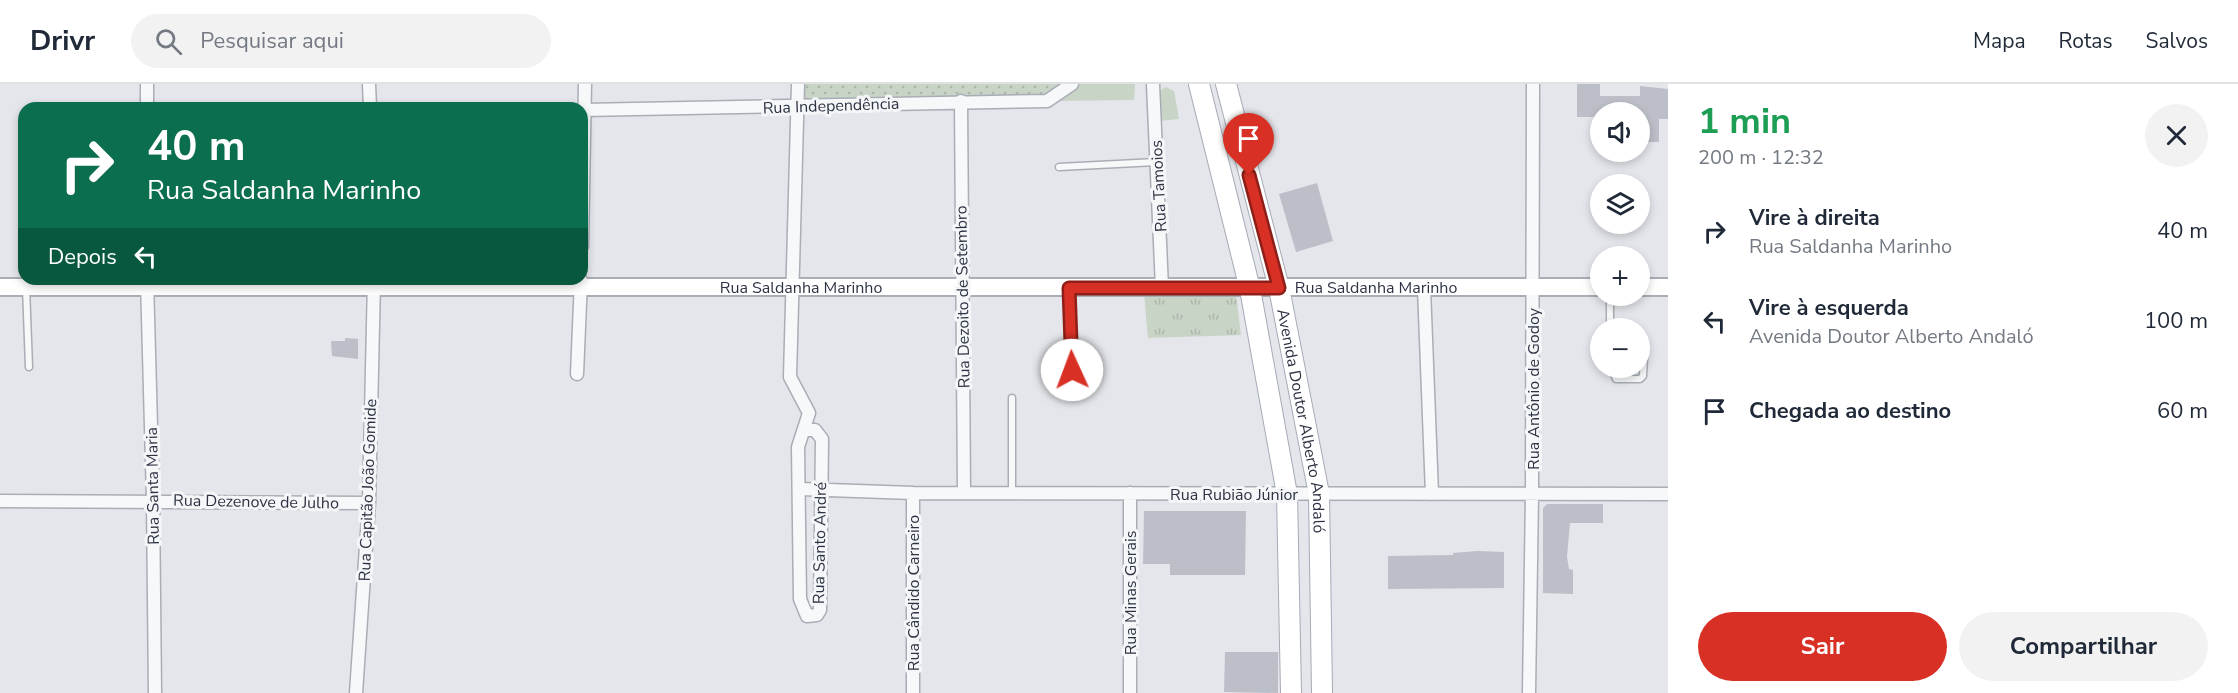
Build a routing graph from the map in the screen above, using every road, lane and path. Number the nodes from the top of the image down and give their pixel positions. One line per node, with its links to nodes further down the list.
1 (147, 84): 11 (street)
2 (369, 84): 12 (street)
3 (585, 84): 13 (street)
4 (798, 84): 14 (street, Rua Santo André)
5 (1072, 84): 10 (street, Rua Independência)
6 (1153, 84): 16 (street, Rua Tamoios)
7 (1199, 84): 32 (main road, Avenida Doutor Alberto Andaló)
8 (1226, 84): 33 (main road, Avenida Doutor Alberto Andaló)
9 (1533, 84): 35 (street, Rua Antônio de Godoy)
10 (961, 100): 14 (street, Rua Independência); 26 (street, Rua Dezoito de Setembro)
11 (147, 102)
12 (370, 102)
13 (584, 102)
14 (798, 107): 15 (street, Rua Independência); 25 (street, Rua Santo André)
15 (588, 110)
16 (1156, 162): 17 (lane); 31 (street, Rua Tamoios)
17 (1059, 167)
18 (588, 282): 25 (street, Rua Saldanha Marinho)
19 (38, 285): 24 (street, Rua Saldanha Marinho)
20 (147, 285): 54 (street, Rua Santa Maria)
21 (374, 285): 56 (street, Rua Capitão João Gomide)
22 (581, 285): 38 (street)
23 (0, 287): 24 (street, Rua Saldanha Marinho)
24 (26, 287): 36 (lane)
25 (793, 287): 26 (street, Rua Saldanha Marinho); 42 (street, Rua Santo André)
26 (962, 287): 30 (street, Rua Saldanha Marinho); 46 (street, Rua Dezoito de Setembro)
27 (1590, 287): 35 (street, Rua Saldanha Marinho)
28 (1650, 287): 29 (street)
29 (1668, 287)
30 (1069, 288): 31 (street, Rua Saldanha Marinho); 37 (lane)
31 (1162, 288): 32 (street, Rua Saldanha Marinho)
32 (1250, 288): 33 (street, Rua Saldanha Marinho); 49 (main road, Avenida Doutor Alberto Andaló)
33 (1279, 288): 34 (street, Rua Saldanha Marinho); 50 (main road, Avenida Doutor Alberto Andaló)
34 (1424, 288): 35 (street, Rua Saldanha Marinho); 51 (street)
35 (1533, 288): 52 (street, Rua Antônio de Godoy)
36 (29, 367)
37 (1072, 370)
38 (577, 374)
39 (1616, 378): 40 (lane)
40 (1641, 378)
41 (1012, 398): 47 (lane)
42 (805, 430): 43 (street, Rua Santo André); 44 (street, Rua Santo André)
43 (800, 489): 44 (street, Rua Rubião Júnior); 57 (street, Rua Santo André)
44 (820, 489): 45 (street, Rua Rubião Júnior); 58 (street, Rua Santo André)
45 (913, 493): 46 (street, Rua Rubião Júnior); 63 (street, Rua Cândido Carneiro)
46 (964, 493): 47 (street, Rua Rubião Júnior)
47 (1012, 493): 48 (street, Rua Rubião Júnior)
48 (1131, 493): 49 (street, Rua Rubião Júnior); 64 (street, Rua Minas Gerais)
49 (1287, 494): 50 (street, Rua Rubião Júnior); 65 (main road, Avenida Doutor Alberto Andaló)
50 (1319, 494): 51 (street, Rua Rubião Júnior); 66 (main road, Avenida Doutor Alberto Andaló)
51 (1432, 494): 52 (street, Rua Rubião Júnior)
52 (1532, 494): 53 (street, Rua Rubião Júnior); 67 (street, Rua Antônio de Godoy)
53 (1668, 494)
54 (153, 500): 55 (street, Rua Dezenove de Julho); 56 (street, Rua Dezenove de Julho); 61 (street, Rua Santa Maria)
55 (0, 501)
56 (369, 503): 62 (street, Rua Capitão João Gomide)
57 (800, 518): 58 (street); 59 (street, Rua Santo André)
58 (820, 518): 60 (street, Rua Santo André)
59 (800, 557): 60 (street); 60 (street, Rua Santo André)
60 (820, 558)
61 (154, 693)
62 (356, 693)
63 (913, 693)
64 (1130, 693)
65 (1291, 693)
66 (1322, 693)
67 (1529, 693)

